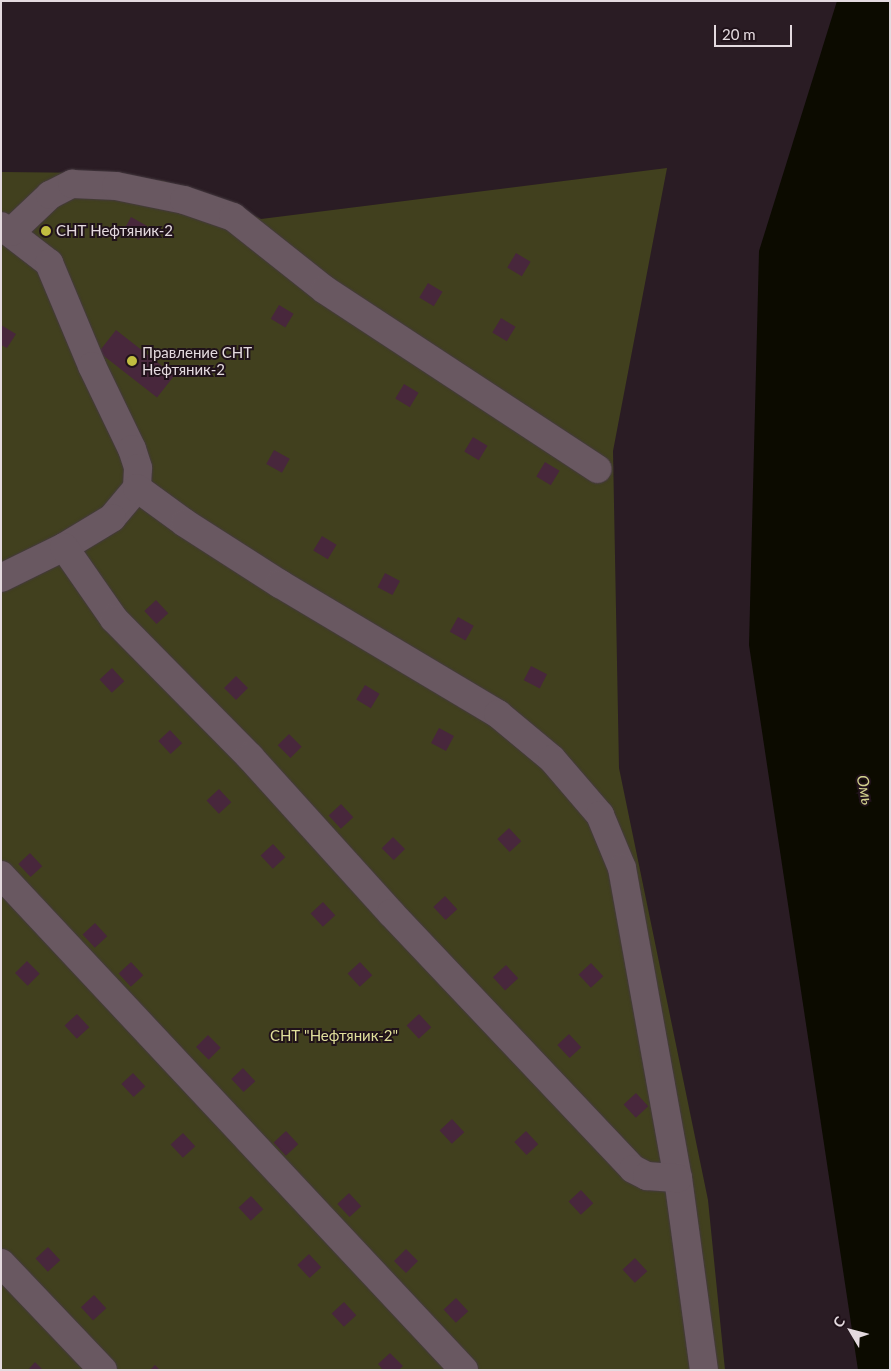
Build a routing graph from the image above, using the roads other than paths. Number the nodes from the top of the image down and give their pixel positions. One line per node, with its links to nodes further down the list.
1 (6, 229): 2 (street); 3 (street)
2 (598, 468)
3 (138, 488): 4 (street); 7 (street)
4 (64, 547): 5 (street); 7 (street)
5 (1, 578)
6 (1, 875): 10 (street)
7 (678, 1178): 11 (street)
8 (1, 1263): 9 (street)
9 (103, 1370)
10 (464, 1370)
11 (704, 1370)

